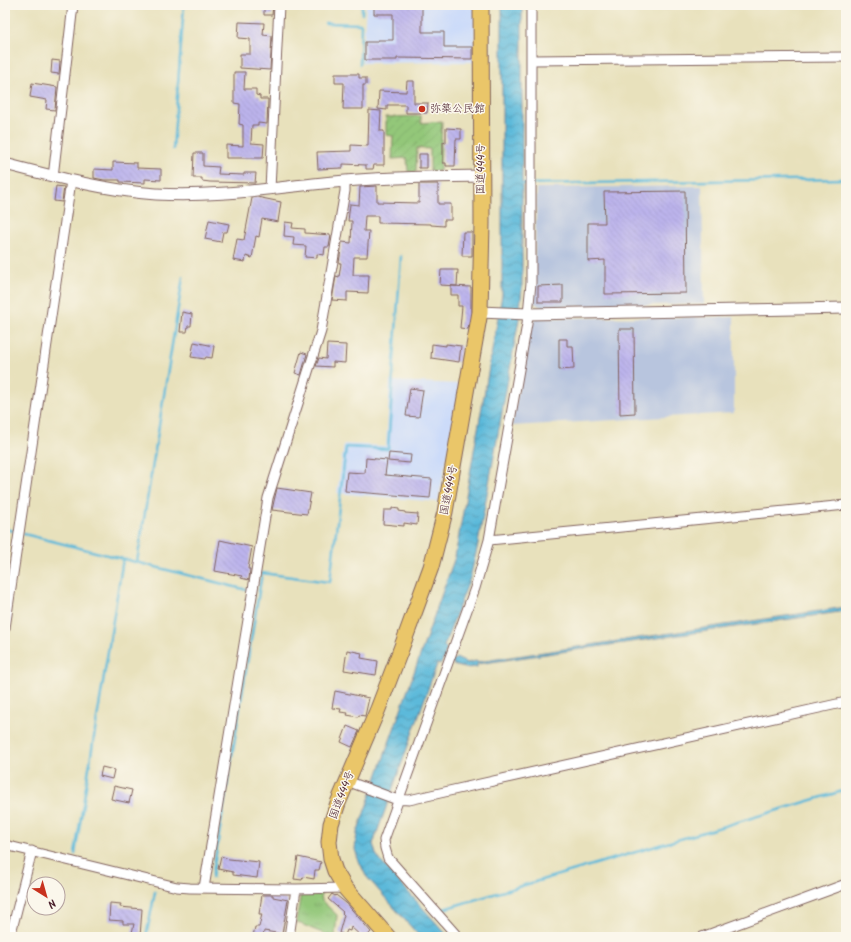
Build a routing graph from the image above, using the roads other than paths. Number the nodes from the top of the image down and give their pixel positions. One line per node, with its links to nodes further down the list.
1 (73, 5): 9 (street)
2 (279, 5): 12 (street)
3 (481, 5): 8 (highway, 国道444号)
4 (531, 5): 6 (street)
5 (846, 56): 6 (street)
6 (532, 60): 15 (street)
7 (5, 164): 9 (street)
8 (481, 176): 11 (street); 14 (highway, 国道444号)
9 (53, 177): 10 (street)
10 (71, 181): 12 (street); 18 (street)
11 (345, 181): 12 (street); 25 (street)
12 (270, 189)
13 (846, 308): 15 (street)
14 (487, 313): 15 (street); 20 (highway, 国道444号)
15 (526, 314): 17 (street)
16 (846, 505): 17 (street)
17 (489, 540): 21 (street)
18 (5, 628)
19 (846, 702): 21 (street)
20 (347, 781): 21 (street); 26 (highway, 国道444号)
21 (397, 799): 31 (street)
22 (5, 845): 23 (street)
23 (32, 851): 25 (street); 28 (street)
24 (846, 884): 32 (street)
25 (204, 888): 27 (street)
26 (345, 888): 27 (street); 30 (highway, 国道444号)
27 (296, 889): 29 (street)
28 (10, 937)
29 (289, 937)
30 (388, 937)
31 (458, 937)
32 (702, 937)

